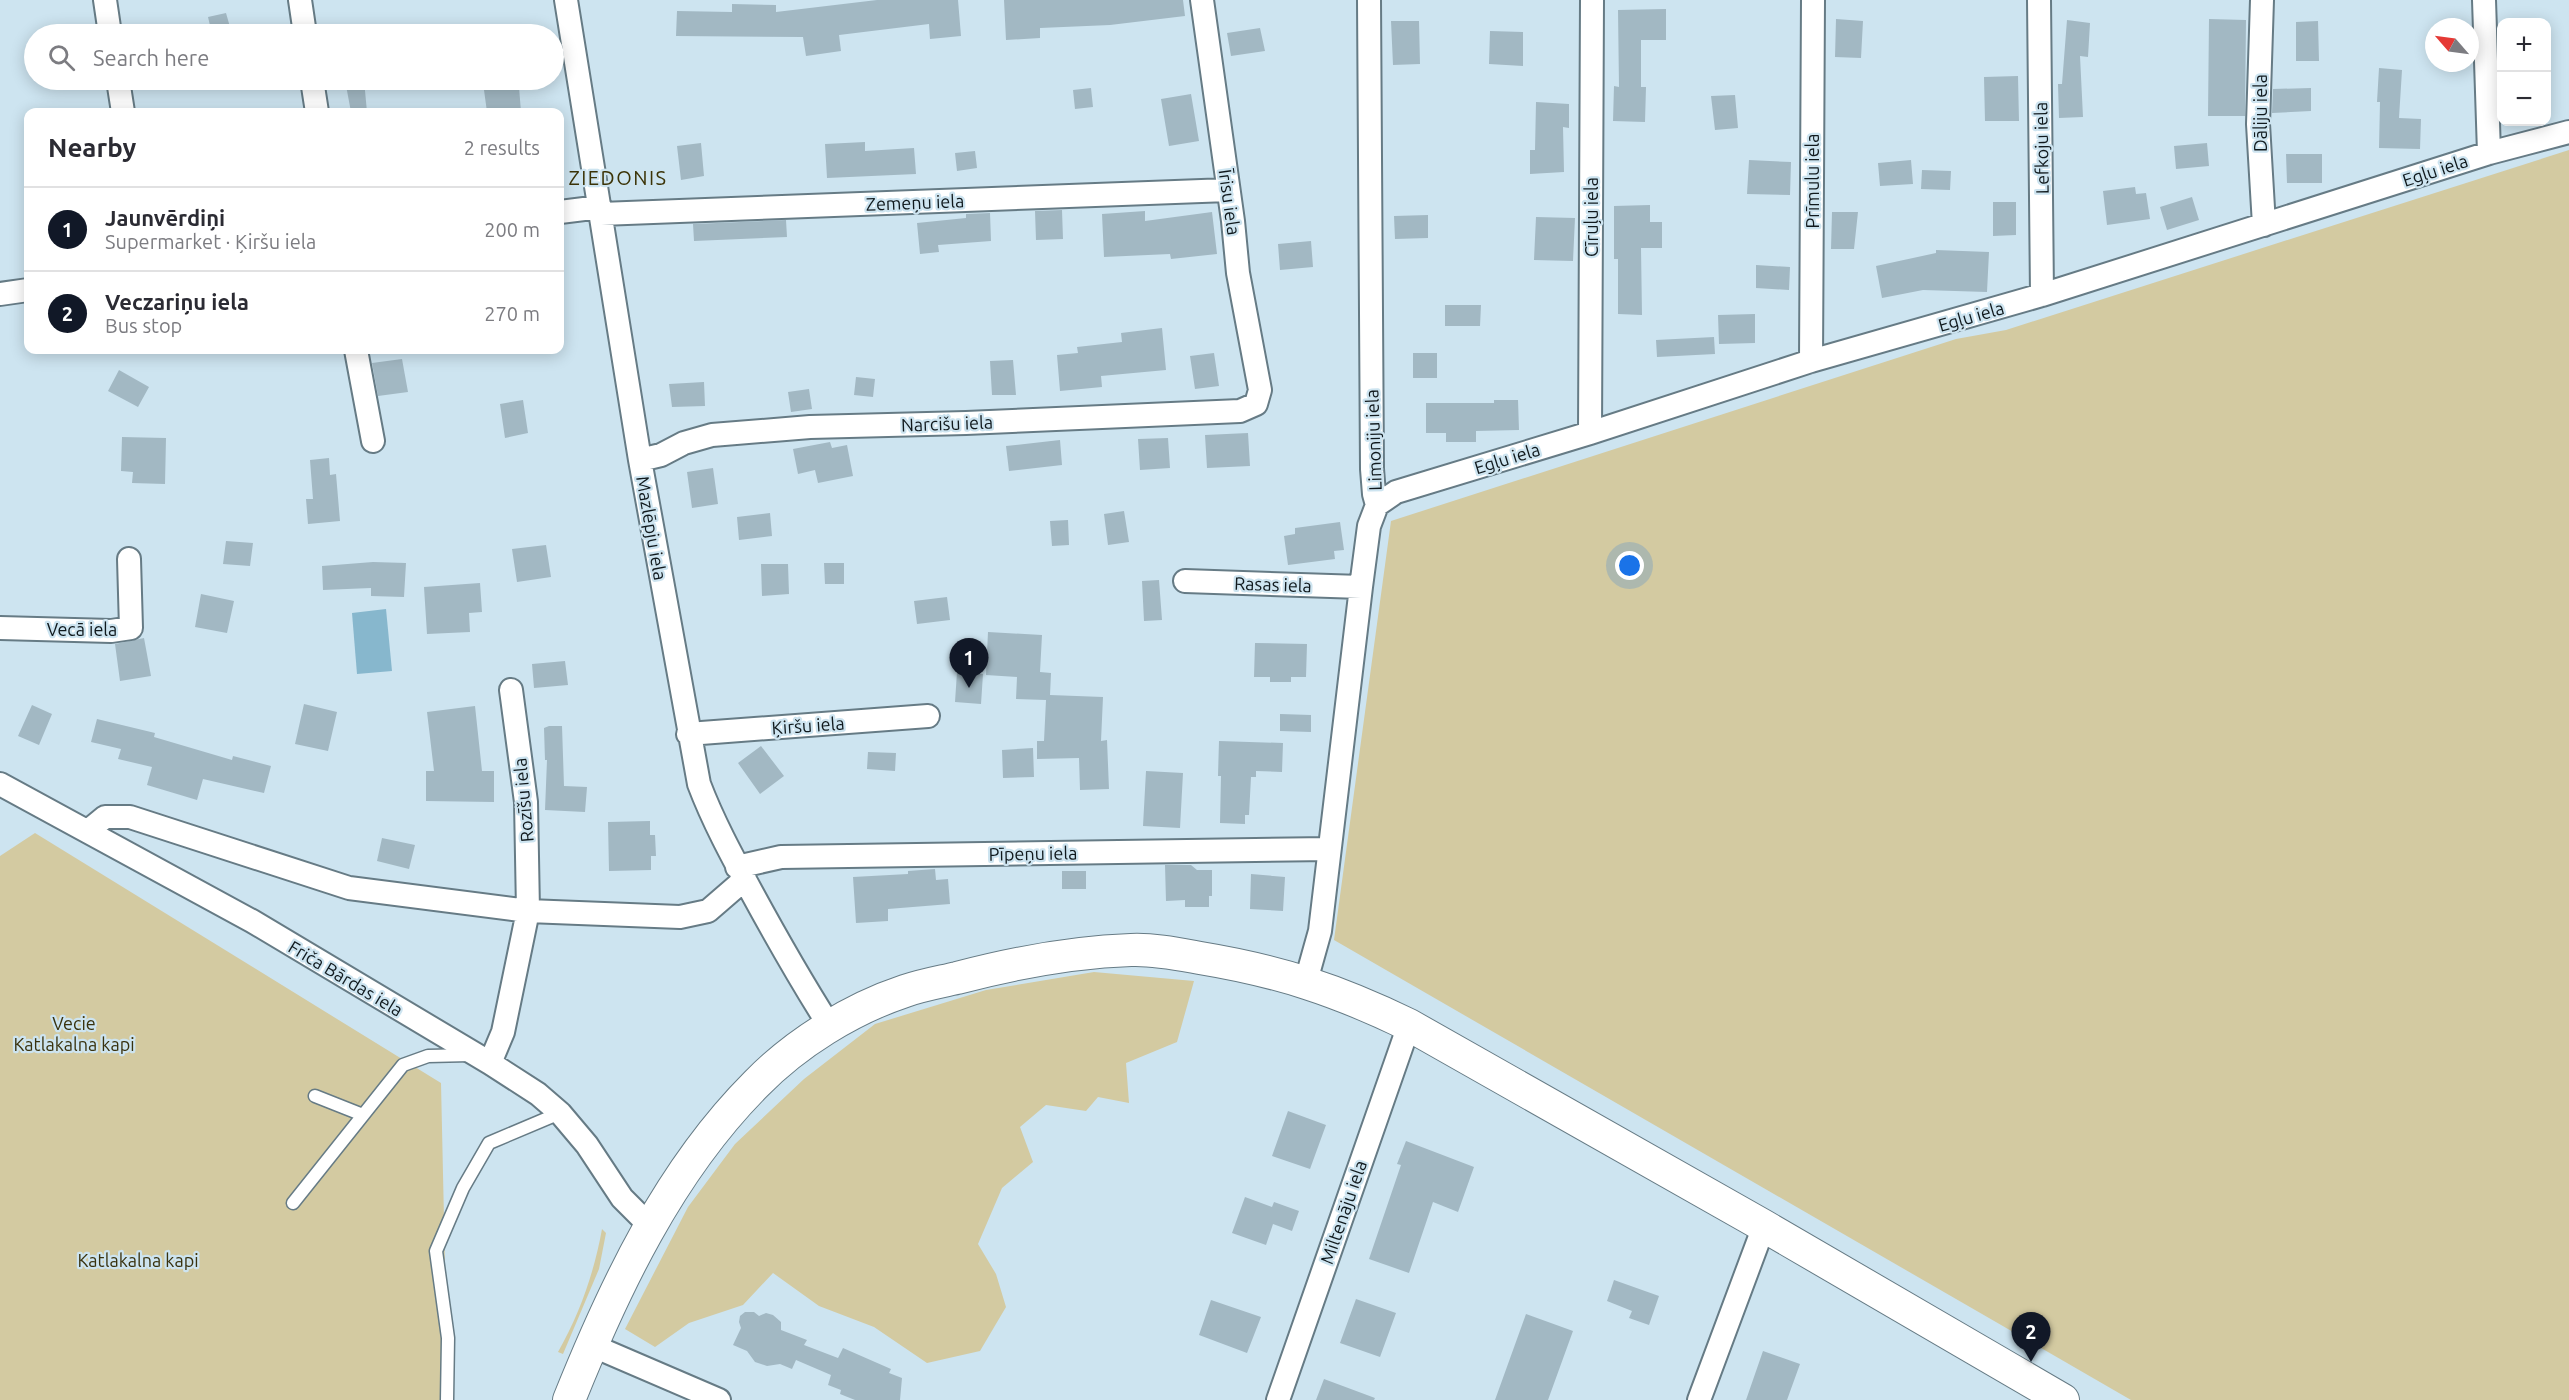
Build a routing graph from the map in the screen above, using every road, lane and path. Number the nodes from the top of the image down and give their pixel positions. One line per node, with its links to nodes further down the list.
1 (105, 0): 11 (street)
2 (300, 0): 12 (street)
3 (1202, 0): 19 (street, Īrisu iela)
4 (1369, 0): 32 (street, Limoniju iela)
5 (1592, 0): 29 (street, Cīruļu iela)
6 (1813, 0): 27 (street, Prīmulu iela)
7 (2039, 0): 25 (street, Lefkoju iela)
8 (2262, 0): 22 (street, Dāliju iela)
9 (2484, 0): 18 (street)
10 (571, 1): 20 (street, Mazlēpju iela)
11 (109, 24)
12 (304, 24)
13 (120, 90): 15 (street)
14 (314, 90): 16 (street)
15 (122, 108)
16 (316, 108)
17 (2569, 132): 18 (street, Egļu iela)
18 (2489, 153): 22 (street, Egļu iela)
19 (1228, 190): 20 (street, Zemeņu iela); 28 (street, Īrisu iela)
20 (601, 211): 21 (street, Zemeņu iela); 31 (street, Mazlēpju iela)
21 (564, 212)
22 (2264, 225): 25 (street, Egļu iela)
23 (24, 291): 24 (street)
24 (0, 294)
25 (2042, 295): 27 (street, Egļu iela)
26 (358, 354): 30 (street)
27 (1812, 361): 29 (street, Egļu iela)
28 (1256, 404): 31 (street, Narcišu iela)
29 (1590, 433): 32 (street, Egļu iela)
30 (373, 441)
31 (640, 460): 39 (street, Mazlēpju iela)
32 (1377, 505): 35 (street, Limoniju iela)
33 (129, 559): 36 (street, Vecā iela)
34 (1185, 581): 35 (street, Rasas iela)
35 (1360, 587): 42 (street, Limoniju iela)
36 (0, 628)
37 (511, 690): 44 (street, Rozīšu iela)
38 (928, 716): 39 (street, Ķiršu iela)
39 (688, 734): 43 (street, Mazlēpju iela)
40 (0, 784): 41 (street, Friča Bārdas iela)
41 (88, 831): 44 (street); 48 (street, Friča Bārdas iela)
42 (1329, 849): 43 (street, Pīpeņu iela); 45 (street, Limoniju iela)
43 (741, 873): 44 (street); 46 (street, Mazlēpju iela)
44 (528, 911): 48 (street, Rozīšu iela)
45 (1306, 981): 46 (main road); 47 (main road)
46 (829, 1025): 53 (main road)
47 (1409, 1025): 54 (main road); 59 (street, Miltenāju iela)
48 (482, 1059): 50 (street, Friča Bārdas iela); 51 (lane)
49 (315, 1096): 51 (lane)
50 (560, 1113): 53 (street, Friča Bārdas iela); 56 (lane)
51 (363, 1114): 52 (lane)
52 (293, 1203)
53 (649, 1225): 55 (main road)
54 (1764, 1226): 60 (street); 61 (main road)
55 (591, 1345): 57 (main road); 58 (street)
56 (447, 1400)
57 (569, 1400)
58 (719, 1400)
59 (1278, 1400)
60 (1699, 1400)
61 (2063, 1400)

